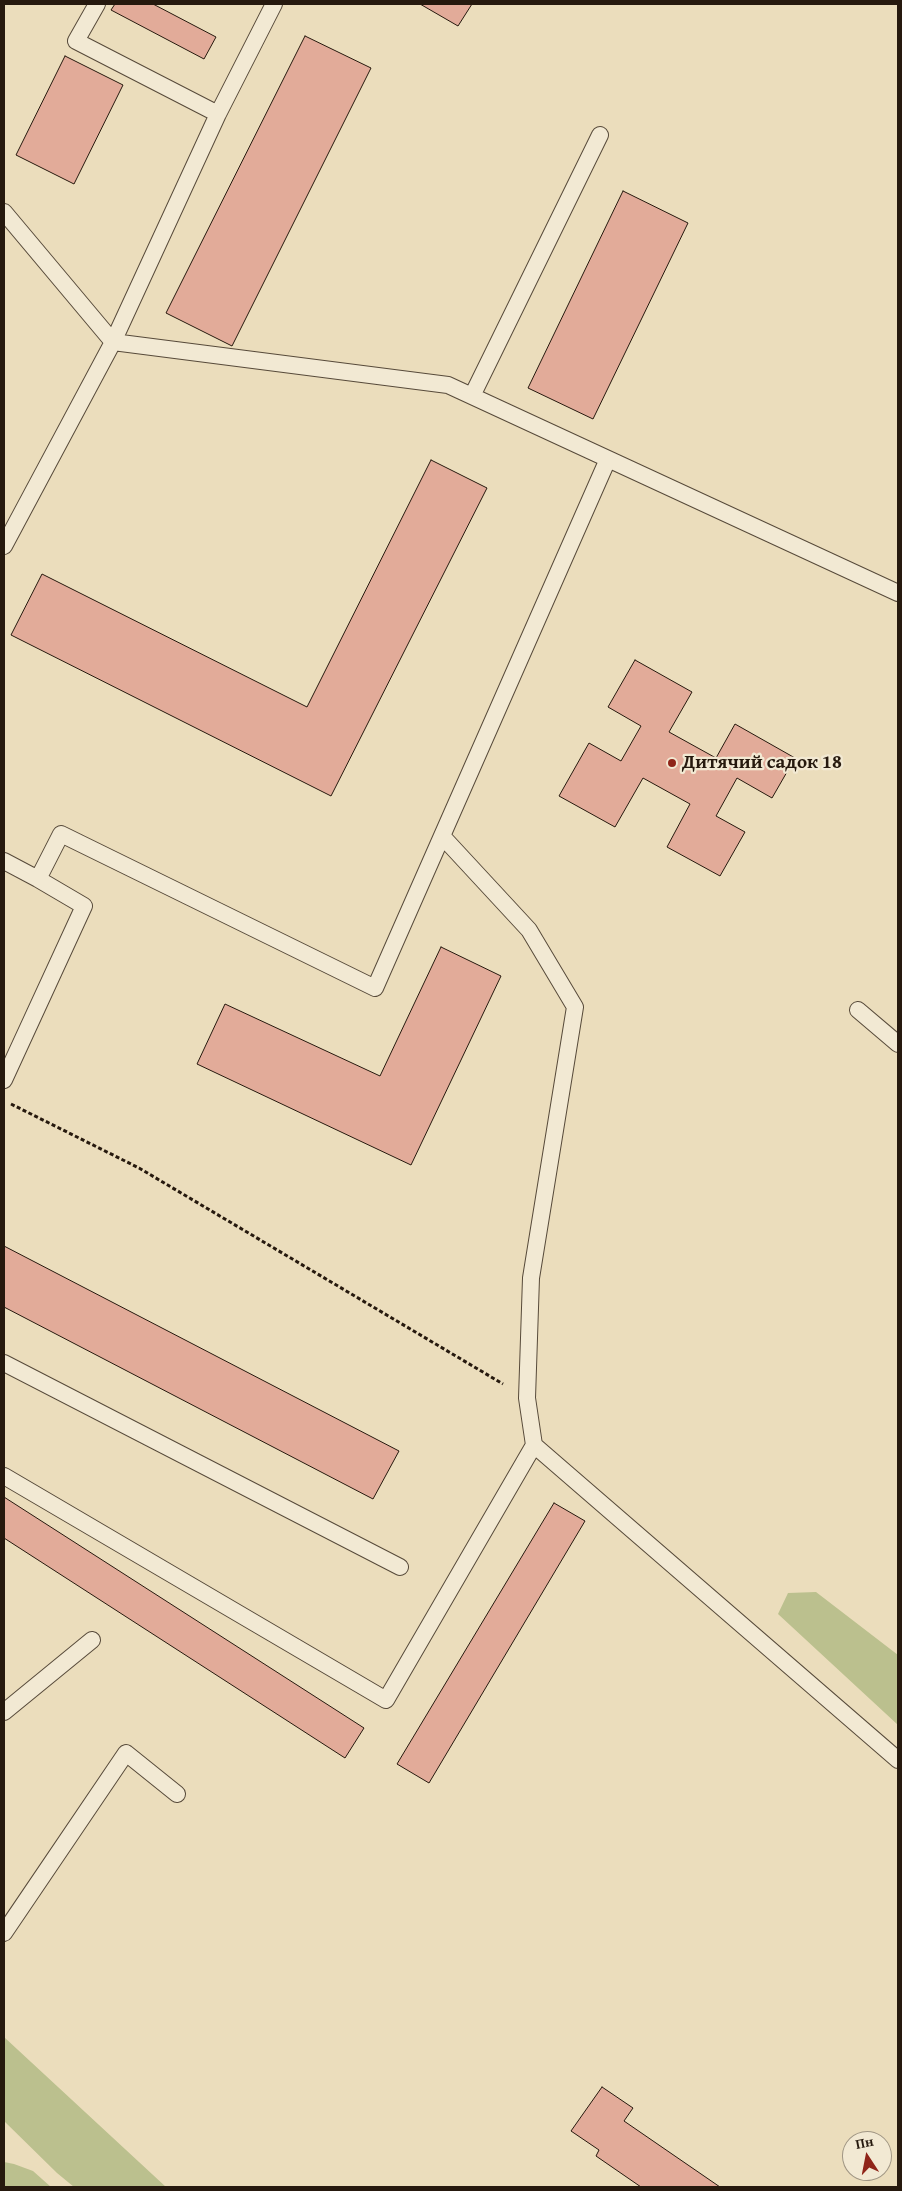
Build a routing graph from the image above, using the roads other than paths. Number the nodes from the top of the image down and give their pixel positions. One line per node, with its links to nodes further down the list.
1 (97, 4): 3 (lane)
2 (274, 4): 3 (lane)
3 (218, 114): 6 (lane)
4 (600, 135): 7 (lane)
5 (4, 212): 6 (lane)
6 (113, 342): 7 (lane); 9 (lane)
7 (472, 396): 8 (lane)
8 (608, 459): 10 (lane); 11 (lane)
9 (4, 546)
10 (898, 593)
11 (442, 836): 13 (lane); 18 (lane)
12 (4, 861): 13 (lane)
13 (38, 879): 16 (lane)
14 (858, 1010): 15 (lane)
15 (898, 1044)
16 (4, 1080)
17 (4, 1363): 20 (lane)
18 (534, 1445): 19 (lane); 23 (lane)
19 (4, 1476)
20 (400, 1567)
21 (92, 1640): 22 (lane)
22 (4, 1712)
23 (898, 1760)
24 (177, 1794): 25 (lane)
25 (4, 1933)

